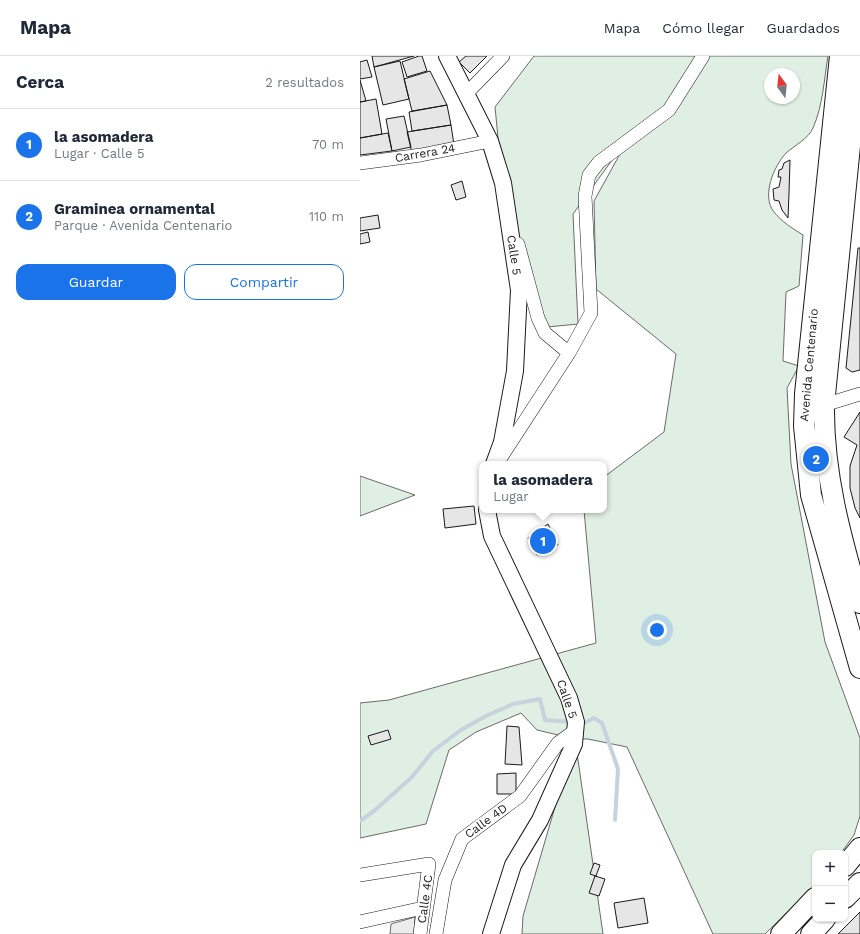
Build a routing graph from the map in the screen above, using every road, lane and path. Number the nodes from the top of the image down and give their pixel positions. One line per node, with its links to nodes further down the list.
1 (447, 56): 6 (street, Calle 5)
2 (503, 56): 6 (street)
3 (703, 56): 10 (street)
4 (840, 56): 11 (main road, Avenida Centenario)
5 (859, 56): 13 (main road, Avenida Centenario)
6 (466, 94): 7 (street, Calle 5)
7 (490, 141): 8 (street, Carrera 24); 9 (street, Calle 5)
8 (360, 163)
9 (503, 183): 10 (street); 14 (street, Calle 5)
10 (569, 353): 15 (street)
11 (805, 394): 13 (street); 17 (main road, Avenida Centenario)
12 (860, 394): 13 (street)
13 (824, 405): 18 (main road, Avenida Centenario)
14 (495, 461)
15 (499, 461)
16 (488, 513): 21 (street, Calle 5)
17 (828, 558): 18 (street); 20 (main road, Avenida Centenario)
18 (854, 567): 19 (main road, Avenida Centenario)
19 (860, 603)
20 (860, 668)
21 (576, 730): 32 (street, Calle 4D); 33 (street, Calle 5)
22 (860, 848): 23 (main road)
23 (848, 862)
24 (360, 875): 28 (street, Calle 4C)
25 (860, 883): 26 (main road)
26 (848, 895)
27 (812, 901): 34 (main road)
28 (423, 908): 29 (street); 31 (street, Calle 4C)
29 (360, 922)
30 (822, 922): 35 (main road)
31 (420, 934)
32 (436, 934)
33 (491, 934)
34 (781, 934)
35 (811, 934)

